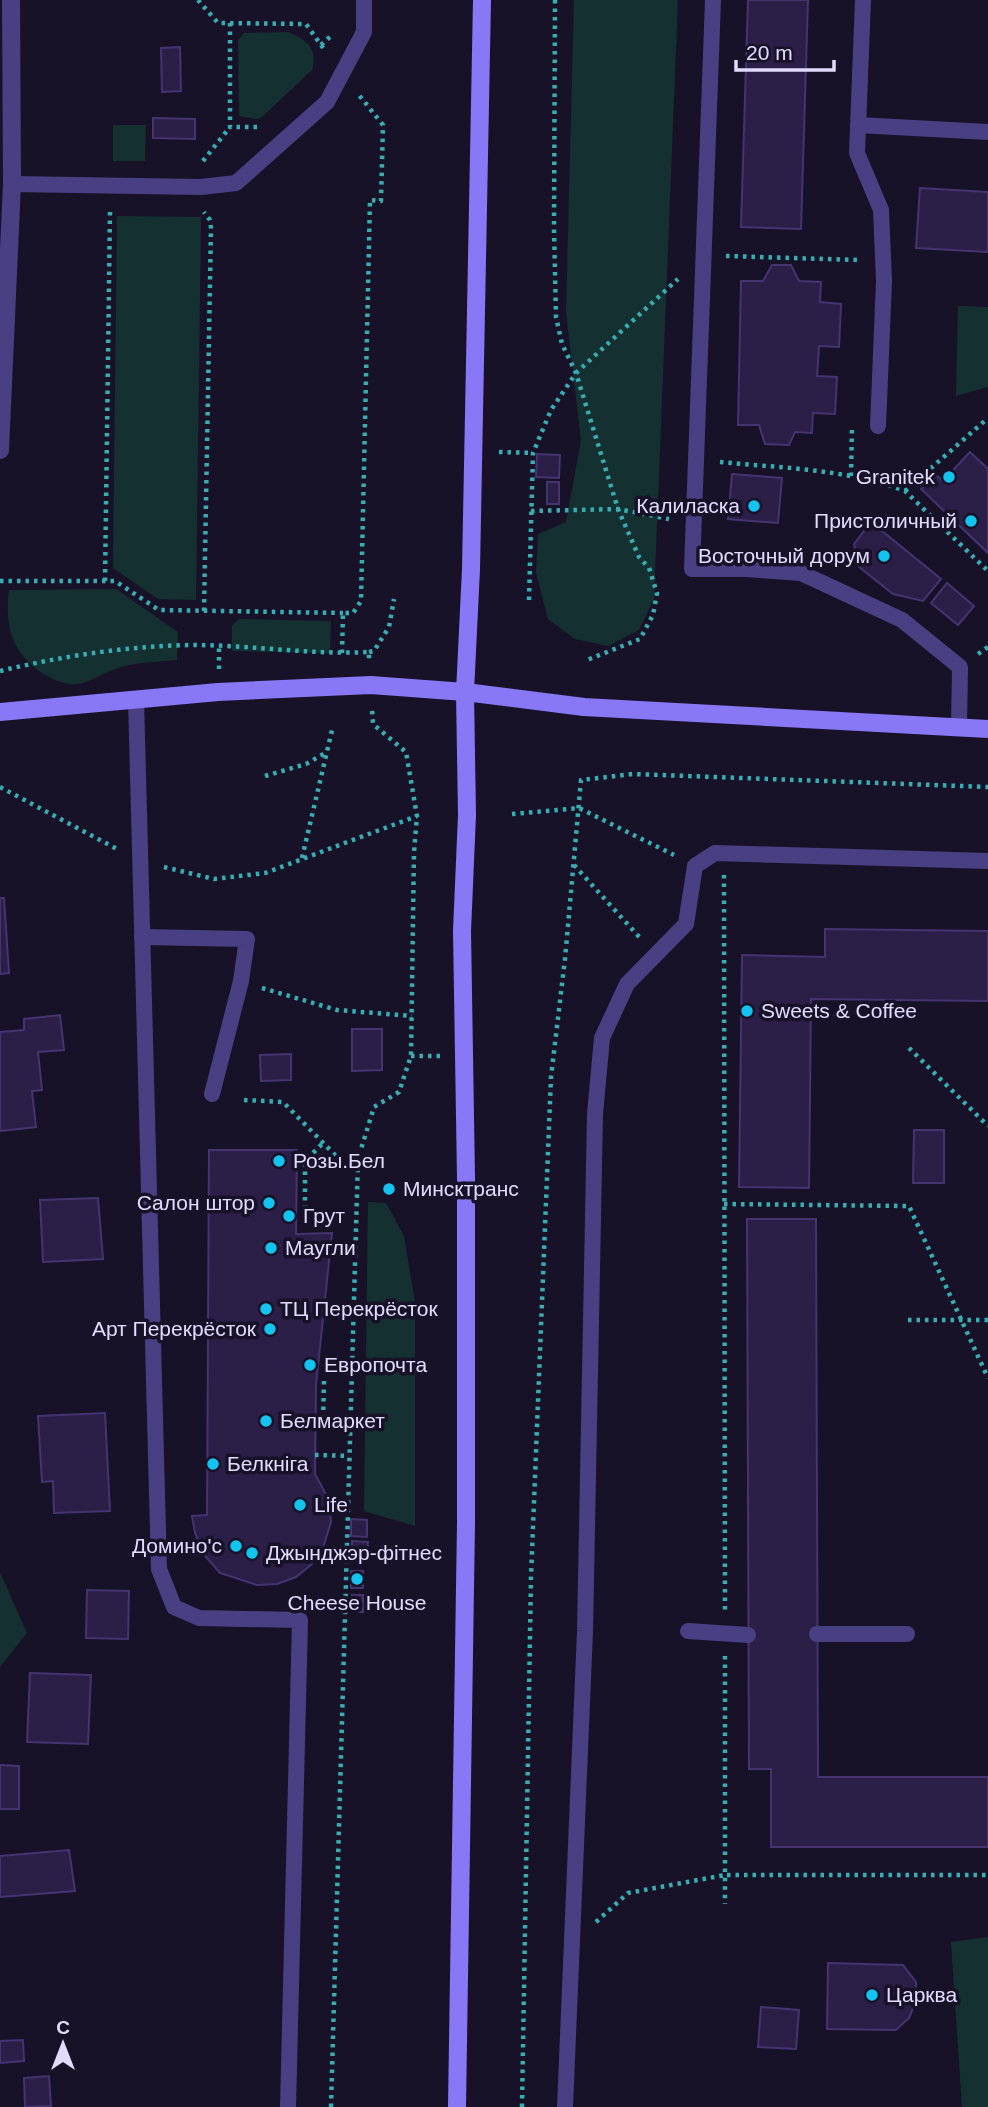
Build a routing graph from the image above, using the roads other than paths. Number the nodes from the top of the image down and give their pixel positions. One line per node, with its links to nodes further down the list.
1 (11, 0): 8 (street)
2 (364, 0): 8 (lane)
3 (482, 0): 11 (main road)
4 (713, 0): 14 (lane)
5 (863, 0): 6 (lane)
6 (858, 125): 7 (lane); 9 (lane)
7 (988, 132)
8 (12, 184): 10 (street)
9 (878, 426)
10 (0, 450)
11 (465, 692): 12 (main road); 14 (main road); 24 (main road)
12 (135, 699): 13 (main road); 17 (lane)
13 (0, 712)
14 (959, 727): 15 (main road)
15 (988, 729)
16 (988, 861): 25 (lane)
17 (142, 937): 18 (lane); 23 (lane)
18 (212, 1094)
19 (688, 1631): 22 (lane)
20 (817, 1634): 21 (lane)
21 (907, 1634)
22 (748, 1635)
23 (288, 2107)
24 (457, 2107)
25 (565, 2107)

